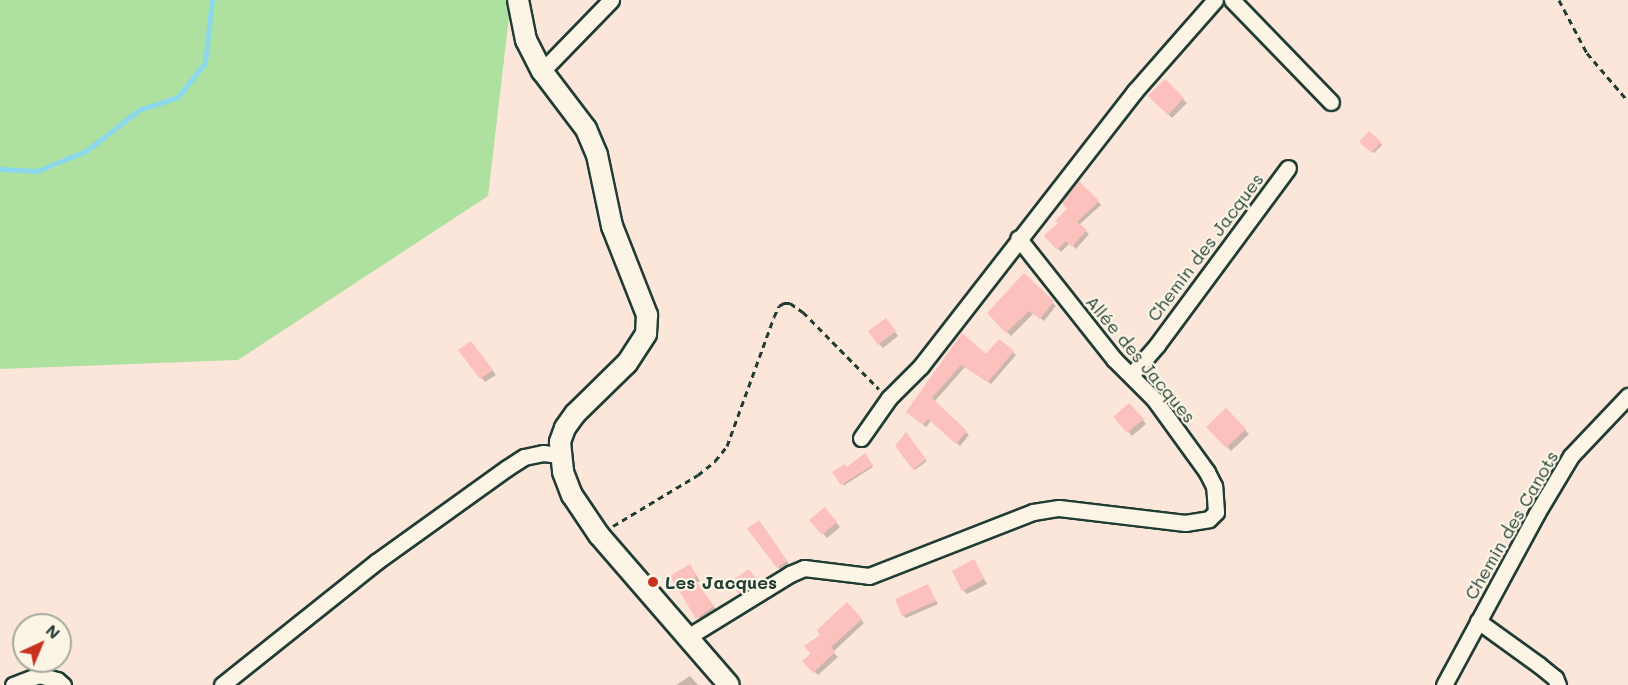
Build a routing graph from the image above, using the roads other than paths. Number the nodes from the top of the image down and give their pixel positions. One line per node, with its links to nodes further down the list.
1 (518, 0): 5 (main road)
2 (611, 0): 5 (street)
3 (1215, 0): 8 (street)
4 (1232, 0): 6 (street)
5 (542, 71): 12 (main road)
6 (1331, 102)
7 (1288, 168): 9 (street, Chemin des Jacques)
8 (1018, 238): 9 (street, Allée des Jacques); 11 (street)
9 (1131, 375): 14 (street, Allée des Jacques)
10 (1628, 396): 13 (street, Chemin des Canots)
11 (861, 438)
12 (560, 455): 14 (main road); 18 (street)
13 (1478, 621): 15 (street, Chemin des Canots); 20 (street)
14 (686, 638): 19 (main road)
15 (1447, 684)
16 (13, 685): 17 (street)
17 (63, 685)
18 (222, 685)
19 (729, 685)
20 (1558, 685)

